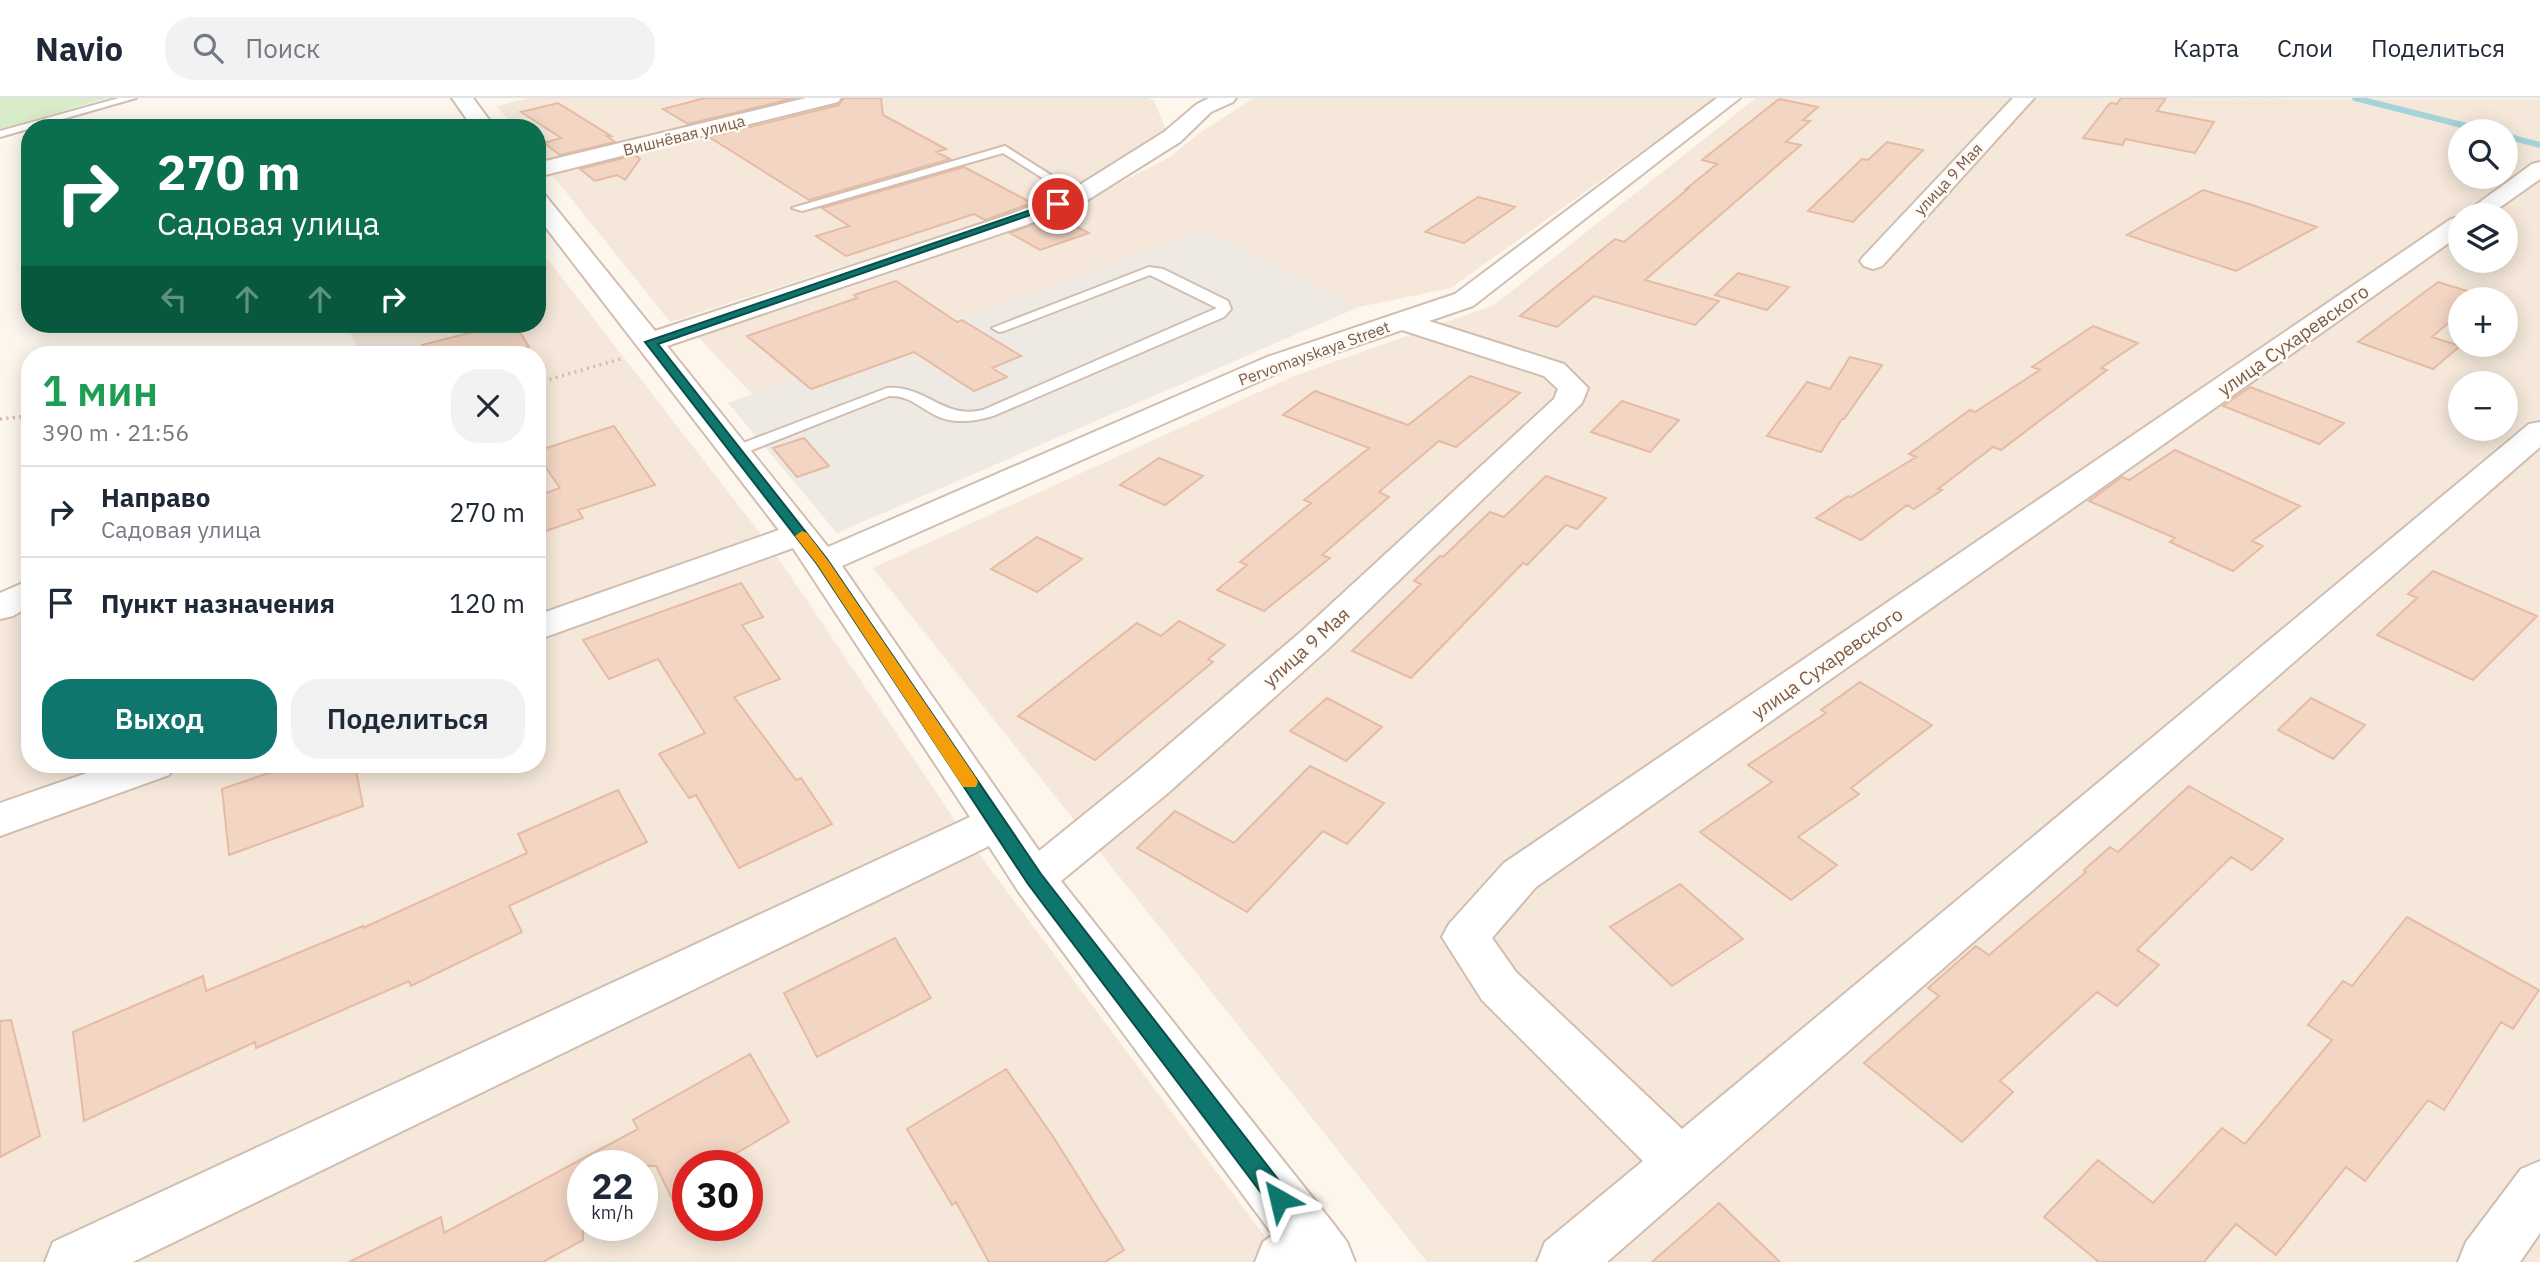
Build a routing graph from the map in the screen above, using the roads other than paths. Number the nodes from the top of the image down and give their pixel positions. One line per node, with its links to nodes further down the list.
1 (131, 98): 7 (lane)
2 (462, 98): 8 (street)
3 (831, 98): 11 (street, Вишнёвая улица)
4 (1226, 98): 13 (street)
5 (1730, 98): 19 (street, Pervomayskaya Street)
6 (2024, 98): 18 (street, улица 9 Мая)
7 (55, 119)
8 (477, 119)
9 (21, 128): 10 (lane)
10 (0, 134)
11 (546, 168)
12 (2540, 169): 14 (street)
13 (1078, 196): 15 (lane); 21 (street)
14 (2491, 203)
15 (798, 208)
16 (546, 211): 21 (street)
17 (2448, 233): 33 (street, улица Сухаревского)
18 (1873, 261)
19 (1402, 321): 25 (street, Pervomayskaya Street); 32 (street, улица 9 Мая)
20 (999, 328): 23 (lane)
21 (653, 345): 23 (street)
22 (2540, 431): 33 (street)
23 (736, 451): 24 (street)
24 (801, 534): 25 (street); 28 (street)
25 (822, 562): 31 (street)
26 (21, 596): 27 (street)
27 (0, 608)
28 (546, 625)
29 (132, 773): 30 (street)
30 (0, 820)
31 (997, 823): 32 (street); 36 (street)
32 (1034, 879): 35 (street)
33 (1681, 1163): 37 (street)
34 (2540, 1187): 38 (street)
35 (1307, 1255)
36 (73, 1262)
37 (1565, 1262)
38 (2486, 1262)

